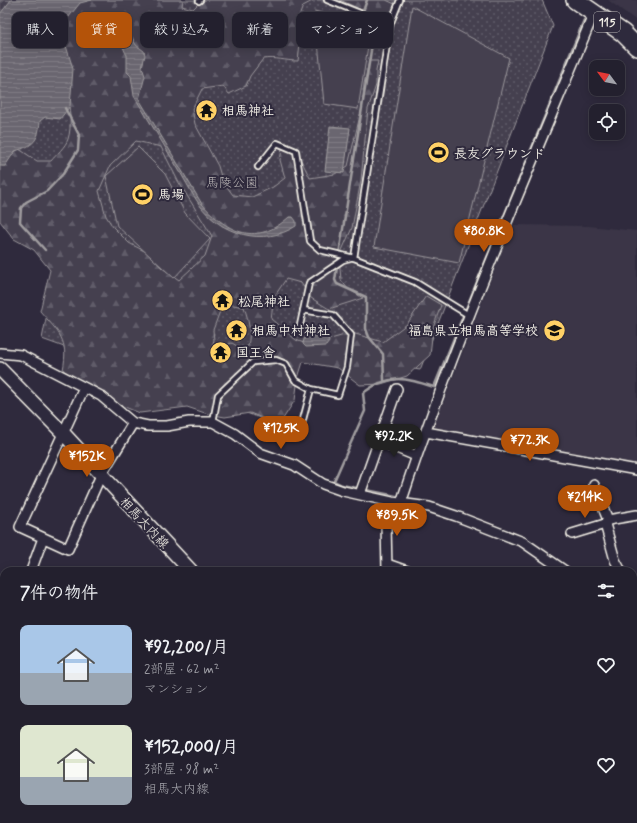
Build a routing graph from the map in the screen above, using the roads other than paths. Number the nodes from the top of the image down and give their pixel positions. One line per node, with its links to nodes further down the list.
1 (327, 0): 4 (lane)
2 (400, 0): 6 (lane)
3 (575, 0): 5 (highway, 115)
4 (357, 12)
5 (594, 13): 7 (highway, 115); 12 (street)
6 (393, 18)
7 (637, 47)
8 (386, 48): 10 (lane)
9 (258, 167): 10 (lane)
10 (354, 258): 11 (lane); 12 (lane)
11 (304, 310): 13 (lane); 17 (lane)
12 (470, 316): 22 (street)
13 (300, 330)
14 (0, 353): 16 (street)
15 (0, 369): 23 (main road, 相馬大内線)
16 (84, 388): 20 (street); 23 (street)
17 (311, 389): 19 (lane); 21 (lane)
18 (396, 389): 24 (street)
19 (213, 422): 20 (street); 29 (street)
20 (133, 423): 27 (street)
21 (300, 431)
22 (426, 432): 25 (street); 26 (street)
23 (63, 433): 27 (main road, 相馬大内線); 34 (street)
24 (380, 441): 25 (street); 29 (street)
25 (416, 456): 30 (street)
26 (637, 470)
27 (101, 475): 34 (street); 36 (main road, 相馬大内線)
28 (594, 485): 32 (street)
29 (360, 494): 30 (street)
30 (397, 502): 37 (street); 38 (street)
31 (637, 515): 32 (street)
32 (606, 522): 33 (street); 39 (street)
33 (572, 534)
34 (43, 538): 35 (street)
35 (32, 567)
36 (187, 567)
37 (387, 567)
38 (559, 567)
39 (619, 567)

